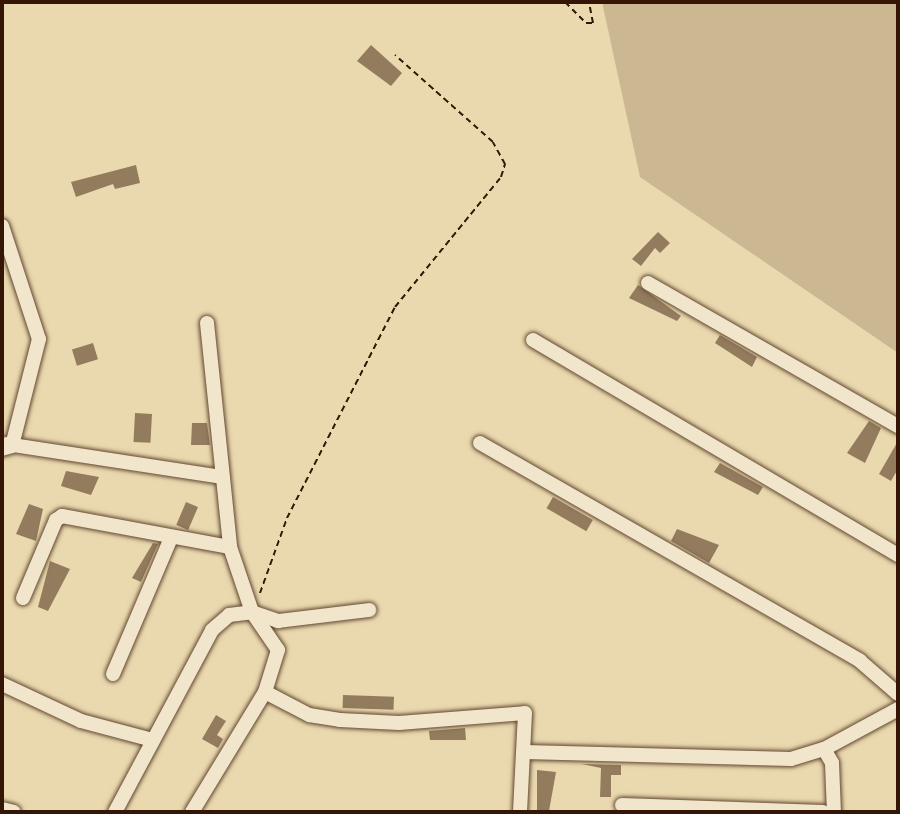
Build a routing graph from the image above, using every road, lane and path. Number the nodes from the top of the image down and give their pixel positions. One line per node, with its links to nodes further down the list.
1 (565, 2): 2 (path)
2 (589, 2)
3 (395, 55): 17 (path)
4 (2, 226): 10 (street)
5 (648, 283): 8 (street)
6 (207, 323): 11 (street)
7 (533, 340): 14 (street)
8 (898, 426)
9 (480, 443): 21 (street)
10 (5, 446): 11 (street)
11 (222, 477): 13 (street)
12 (171, 538): 13 (street); 15 (street); 18 (street)
13 (230, 547): 17 (street)
14 (898, 555)
15 (23, 598)
16 (369, 610): 17 (street)
17 (252, 612): 20 (street); 23 (street)
18 (113, 674)
19 (2, 684): 23 (street)
20 (265, 692): 25 (street); 30 (street)
21 (898, 694)
22 (898, 709): 24 (street)
23 (153, 740): 29 (street)
24 (824, 749): 25 (street); 33 (street)
25 (525, 752): 31 (street)
26 (622, 805): 32 (street)
27 (2, 809): 28 (street)
28 (14, 812)
29 (115, 812)
30 (192, 812)
31 (520, 812)
32 (823, 812)
33 (834, 812)

